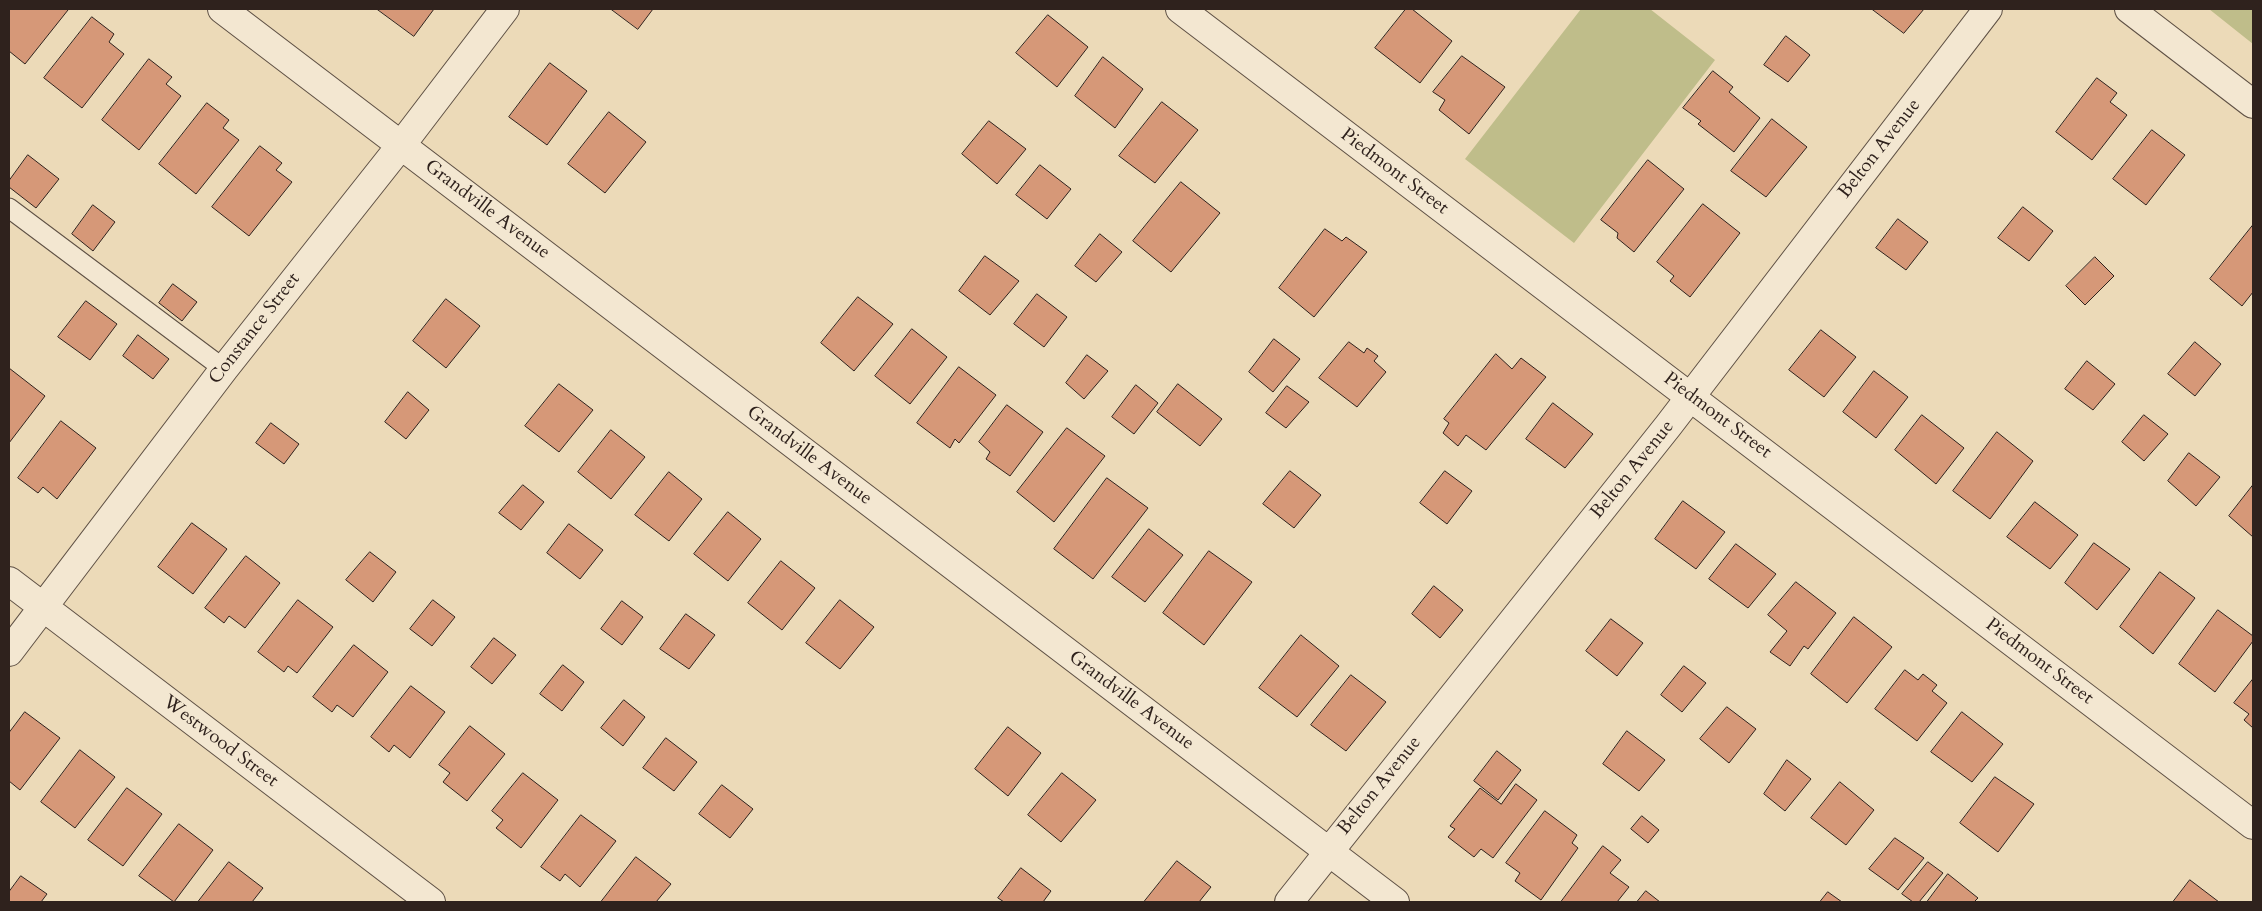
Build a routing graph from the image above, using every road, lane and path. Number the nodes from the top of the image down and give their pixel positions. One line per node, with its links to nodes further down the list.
1 (222, 9): 7 (street, Grandville Avenue)
2 (505, 9): 7 (street, Constance Street)
3 (1180, 9): 10 (street, Piedmont Street)
4 (1988, 9): 10 (street, Belton Avenue)
5 (2129, 9): 6 (street)
6 (2253, 104)
7 (402, 144): 9 (street, Constance Street); 15 (street, Grandville Avenue)
8 (9, 208): 9 (lane)
9 (224, 369): 12 (street, Constance Street)
10 (1691, 396): 14 (street, Piedmont Street); 15 (street, Belton Avenue)
11 (9, 581): 12 (street, Westwood Street)
12 (43, 607): 13 (street, Constance Street); 16 (street, Westwood Street)
13 (9, 652)
14 (2253, 825)
15 (1328, 851): 17 (street, Belton Avenue); 18 (street, Grandville Avenue)
16 (431, 902)
17 (1289, 902)
18 (1395, 902)

